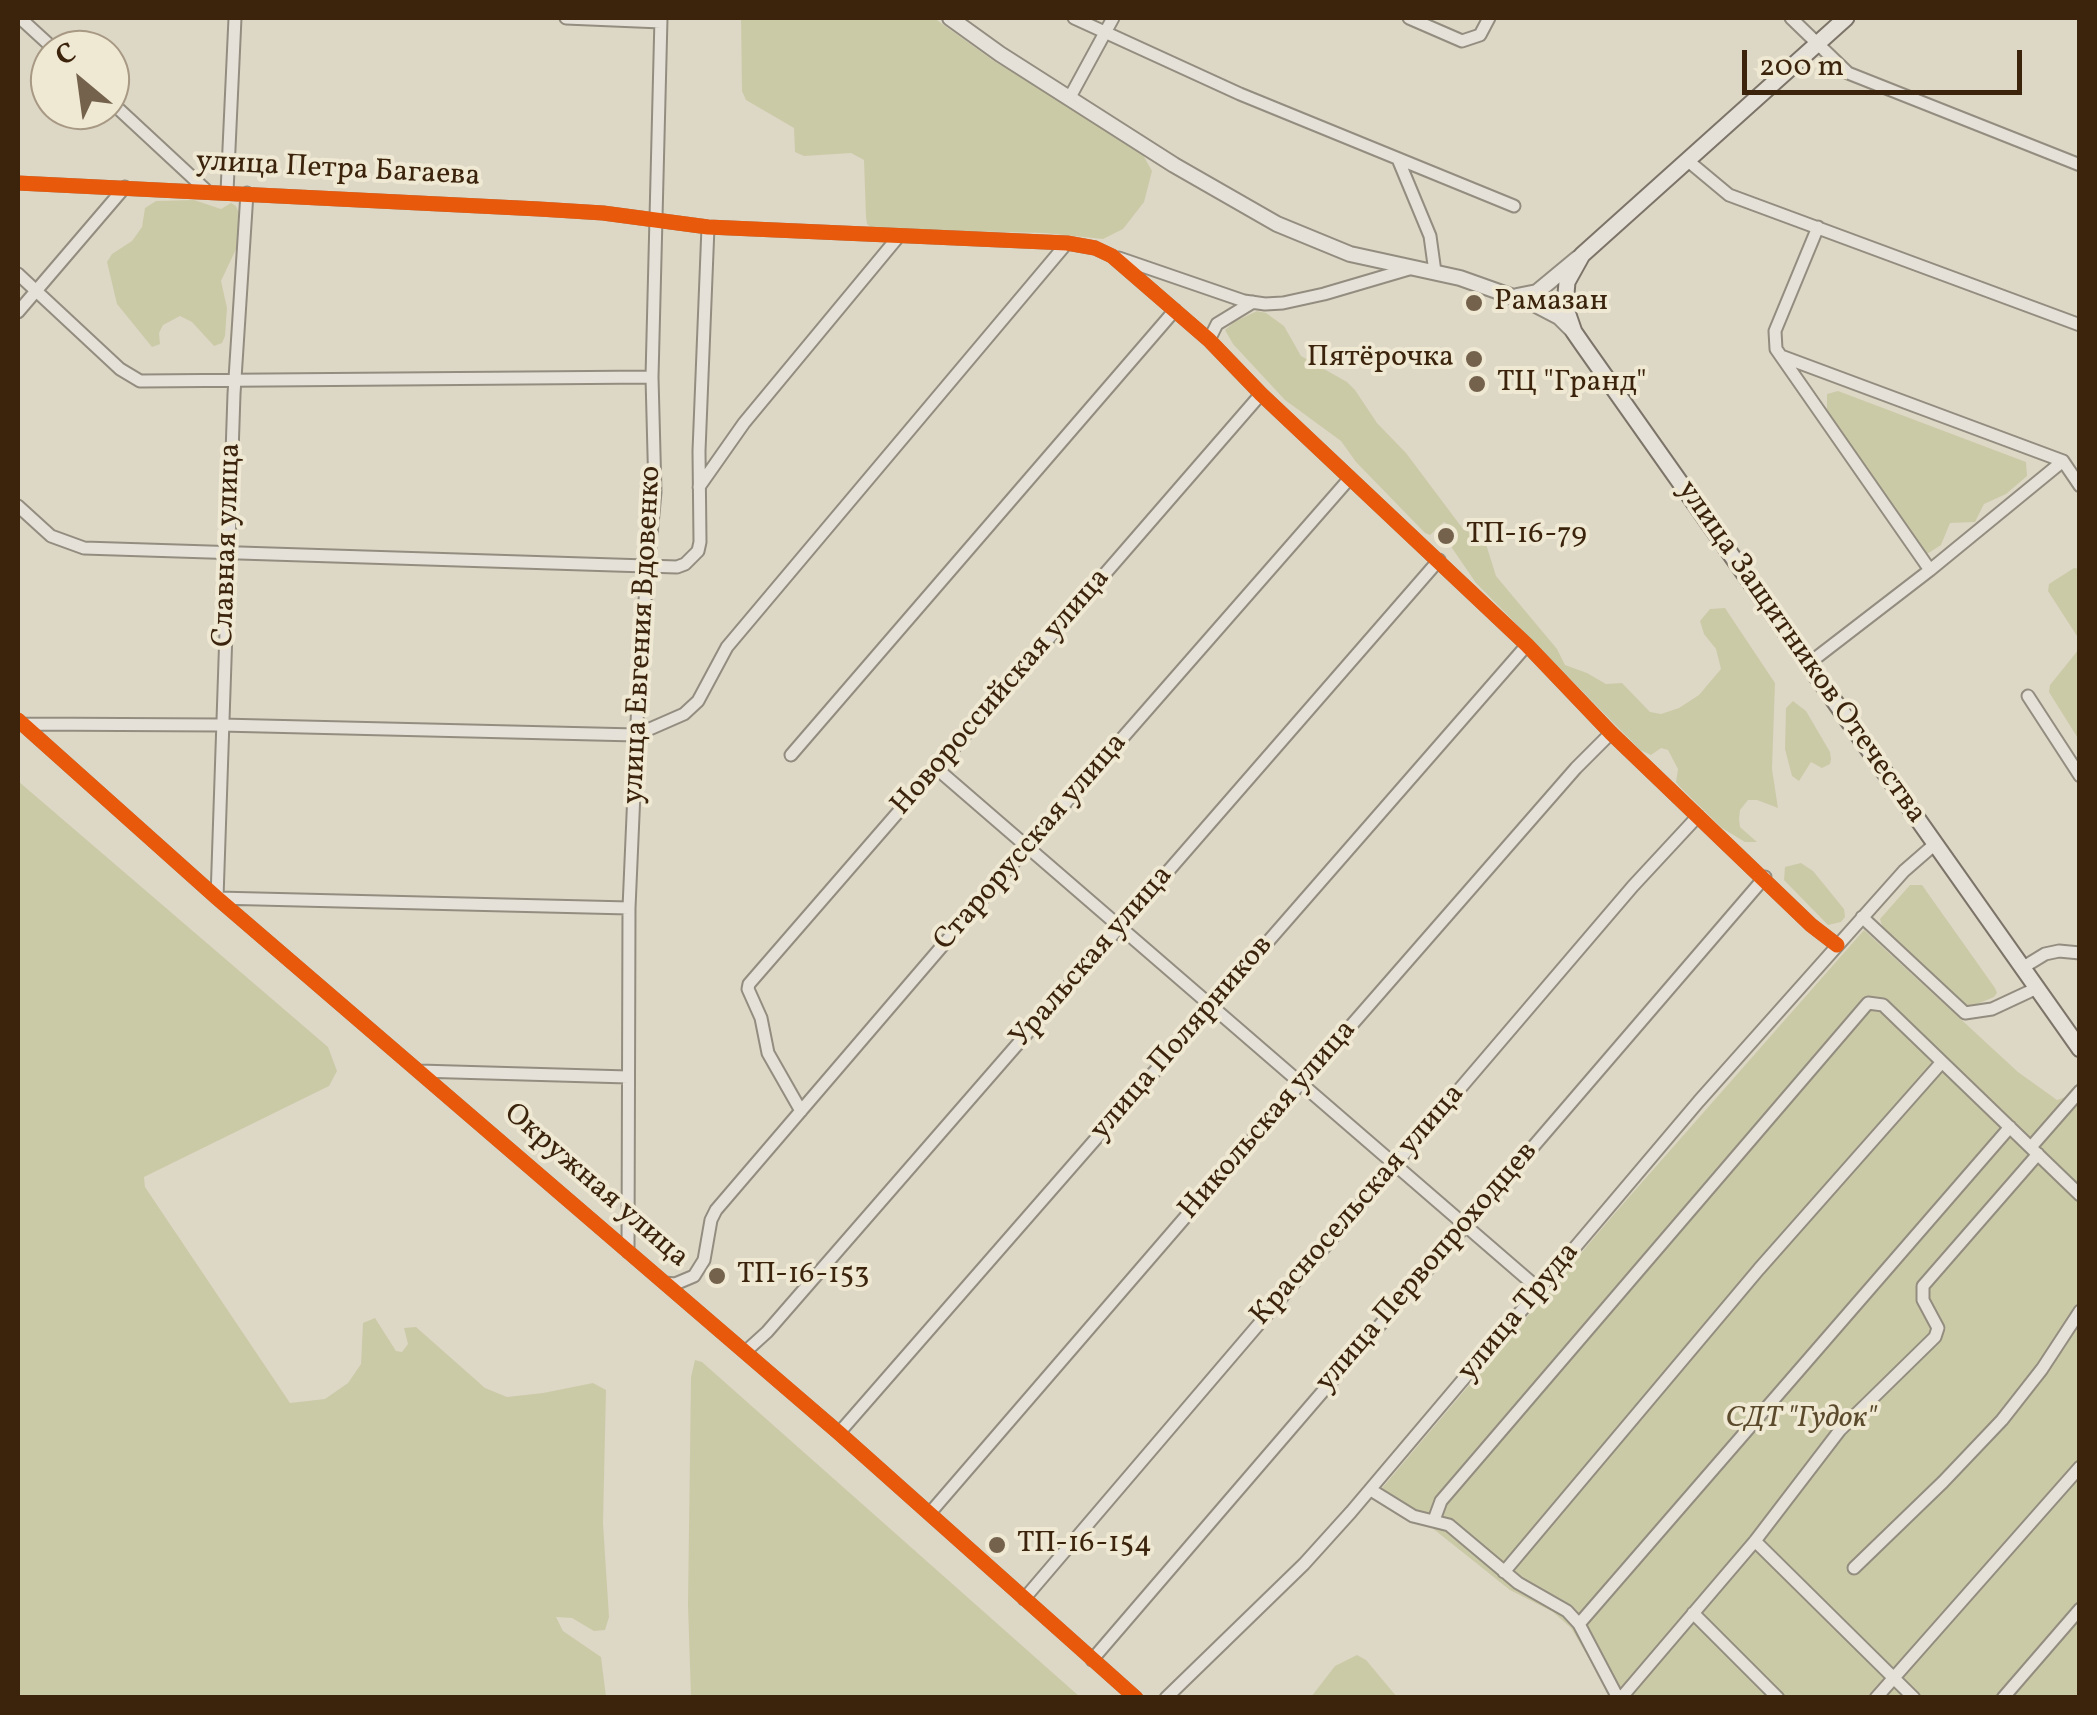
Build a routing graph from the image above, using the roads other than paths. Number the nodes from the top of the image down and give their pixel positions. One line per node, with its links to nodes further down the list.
1 (235, 18): 21 (street)
2 (566, 18): 10 (street)
3 (950, 18): 13 (street)
4 (1074, 18): 11 (street)
5 (1113, 18): 11 (street)
6 (1408, 18): 7 (street)
7 (1490, 18)
8 (1791, 18): 12 (street)
9 (1846, 18): 12 (main road)
10 (661, 20): 24 (street, улица Евгения Вдовенко)
11 (1104, 33): 13 (street); 15 (street)
12 (1818, 43): 16 (main road); 17 (street)
13 (1070, 97): 31 (street)
14 (130, 120): 20 (street)
15 (1398, 158): 23 (street); 32 (street)
16 (1687, 160): 26 (street); 29 (main road)
17 (2080, 165)
18 (18, 183): 19 (street, улица Петра Багаева)
19 (124, 187): 20 (street, улица Петра Багаева); 34 (street)
20 (208, 192): 21 (street, улица Петра Багаева)
21 (227, 192): 22 (street, улица Петра Багаева)
22 (247, 193): 24 (street, улица Петра Багаева); 44 (street, Славная улица)
23 (1514, 206)
24 (655, 220): 25 (street, улица Петра Багаева); 43 (street, улица Евгения Вдовенко)
25 (708, 226): 27 (street, улица Петра Багаева); 49 (street)
26 (1818, 227): 39 (street); 42 (street)
27 (899, 236): 28 (street, улица Петра Багаева); 49 (street)
28 (1067, 243): 30 (street, улица Петра Багаева); 61 (street)
29 (1585, 252): 35 (street); 40 (main road, улица Защитников Отечества)
30 (1112, 256): 36 (street, улица Петра Багаева); 37 (street)
31 (1413, 268): 32 (street); 36 (street)
32 (1436, 272): 35 (street)
33 (18, 274): 34 (street)
34 (36, 291): 38 (street); 44 (street)
35 (1511, 296): 40 (street)
36 (1254, 302): 41 (street)
37 (1174, 310): 41 (street); 62 (street)
38 (18, 312)
39 (2080, 325)
40 (1574, 332): 56 (main road, улица Защитников Отечества)
41 (1209, 340): 45 (street)
42 (1781, 356): 46 (street); 54 (street)
43 (652, 377): 44 (street); 53 (street, улица Евгения Вдовенко)
44 (236, 378): 51 (street, Славная улица)
45 (1261, 394): 47 (street); 63 (street, Новороссийская улица)
46 (2063, 461): 48 (street); 54 (street)
47 (1350, 478): 52 (street); 67 (street, Старорусская улица)
48 (2080, 486)
49 (698, 489): 53 (street)
50 (18, 506): 51 (street)
51 (230, 553): 53 (street); 59 (street, Славная улица)
52 (1439, 560): 55 (street); 72 (street, Уральская улица)
53 (648, 566): 61 (street, улица Евгения Вдовенко)
54 (1930, 570): 56 (street)
55 (1527, 645): 60 (street); 77 (street, улица Полярников)
56 (1808, 664): 66 (main road, улица Защитников Отечества)
57 (2028, 696): 64 (street)
58 (20, 722): 59 (street); 69 (street, Окружная улица)
59 (221, 725): 61 (street); 69 (street, Славная улица)
60 (1611, 733): 65 (street); 82 (street, Никольская улица)
61 (636, 736): 70 (street, улица Евгения Вдовенко)
62 (791, 754)
63 (936, 768): 67 (street); 84 (street, Новороссийская улица)
64 (2080, 776)
65 (1698, 816): 68 (street); 87 (street, Красносельская улица)
66 (1934, 844): 71 (street, улица Труда); 75 (main road, улица Защитников Отечества)
67 (1027, 848): 72 (street); 84 (street, Старорусская улица)
68 (1765, 877): 73 (street); 89 (street, улица Первопроходцев)
69 (217, 898): 70 (street); 80 (street, Окружная улица)
70 (629, 908): 81 (street, улица Евгения Вдовенко)
71 (1862, 917): 73 (street, улица Труда); 76 (street)
72 (1120, 928): 77 (street); 94 (street, Уральская улица)
73 (1838, 944): 92 (street, улица Труда)
74 (2080, 953): 75 (street)
75 (2022, 968): 76 (main road, улица Защитников Отечества)
76 (2037, 988): 78 (main road, улица Защитников Отечества)
77 (1212, 1006): 82 (street); 95 (street, улица Полярников)
78 (2080, 1049)
79 (1942, 1062): 85 (street); 99 (street); 102 (street)
80 (419, 1072): 81 (street); 90 (street, Окружная улица)
81 (628, 1077): 90 (street, улица Евгения Вдовенко)
82 (1301, 1082): 87 (street); 98 (street, Никольская улица)
83 (2080, 1092): 86 (street)
84 (801, 1111): 91 (street, Старорусская улица)
85 (2010, 1127): 86 (street); 106 (street)
86 (2034, 1151): 88 (street); 100 (street)
87 (1394, 1164): 89 (street); 103 (street, Красносельская улица)
88 (2080, 1195)
89 (1465, 1226): 92 (street); 107 (street, улица Первопроходцев)
90 (628, 1252): 91 (street, Окружная улица)
91 (663, 1283): 94 (street, Окружная улица)
92 (1540, 1290): 97 (street, улица Труда)
93 (2080, 1311): 101 (street)
94 (744, 1352): 95 (street, Окружная улица)
95 (839, 1433): 98 (street, Окружная улица)
96 (2080, 1467): 108 (street)
97 (1371, 1490): 99 (street); 110 (street, улица Труда)
98 (930, 1513): 103 (street, Окружная улица)
99 (1434, 1520): 102 (street)
100 (1755, 1541): 105 (street); 108 (street)
101 (1854, 1568)
102 (1504, 1572): 106 (street)
103 (1024, 1599): 107 (street, Окружная улица)
104 (2080, 1609): 115 (street)
105 (1694, 1614): 111 (street); 112 (street)
106 (1579, 1624): 111 (street)
107 (1092, 1660): 109 (street, Окружная улица)
108 (1894, 1679): 113 (street); 114 (street)
109 (1136, 1698)
110 (1166, 1698)
111 (1620, 1698)
112 (1778, 1698)
113 (1876, 1698)
114 (1914, 1698)
115 (2004, 1698)

